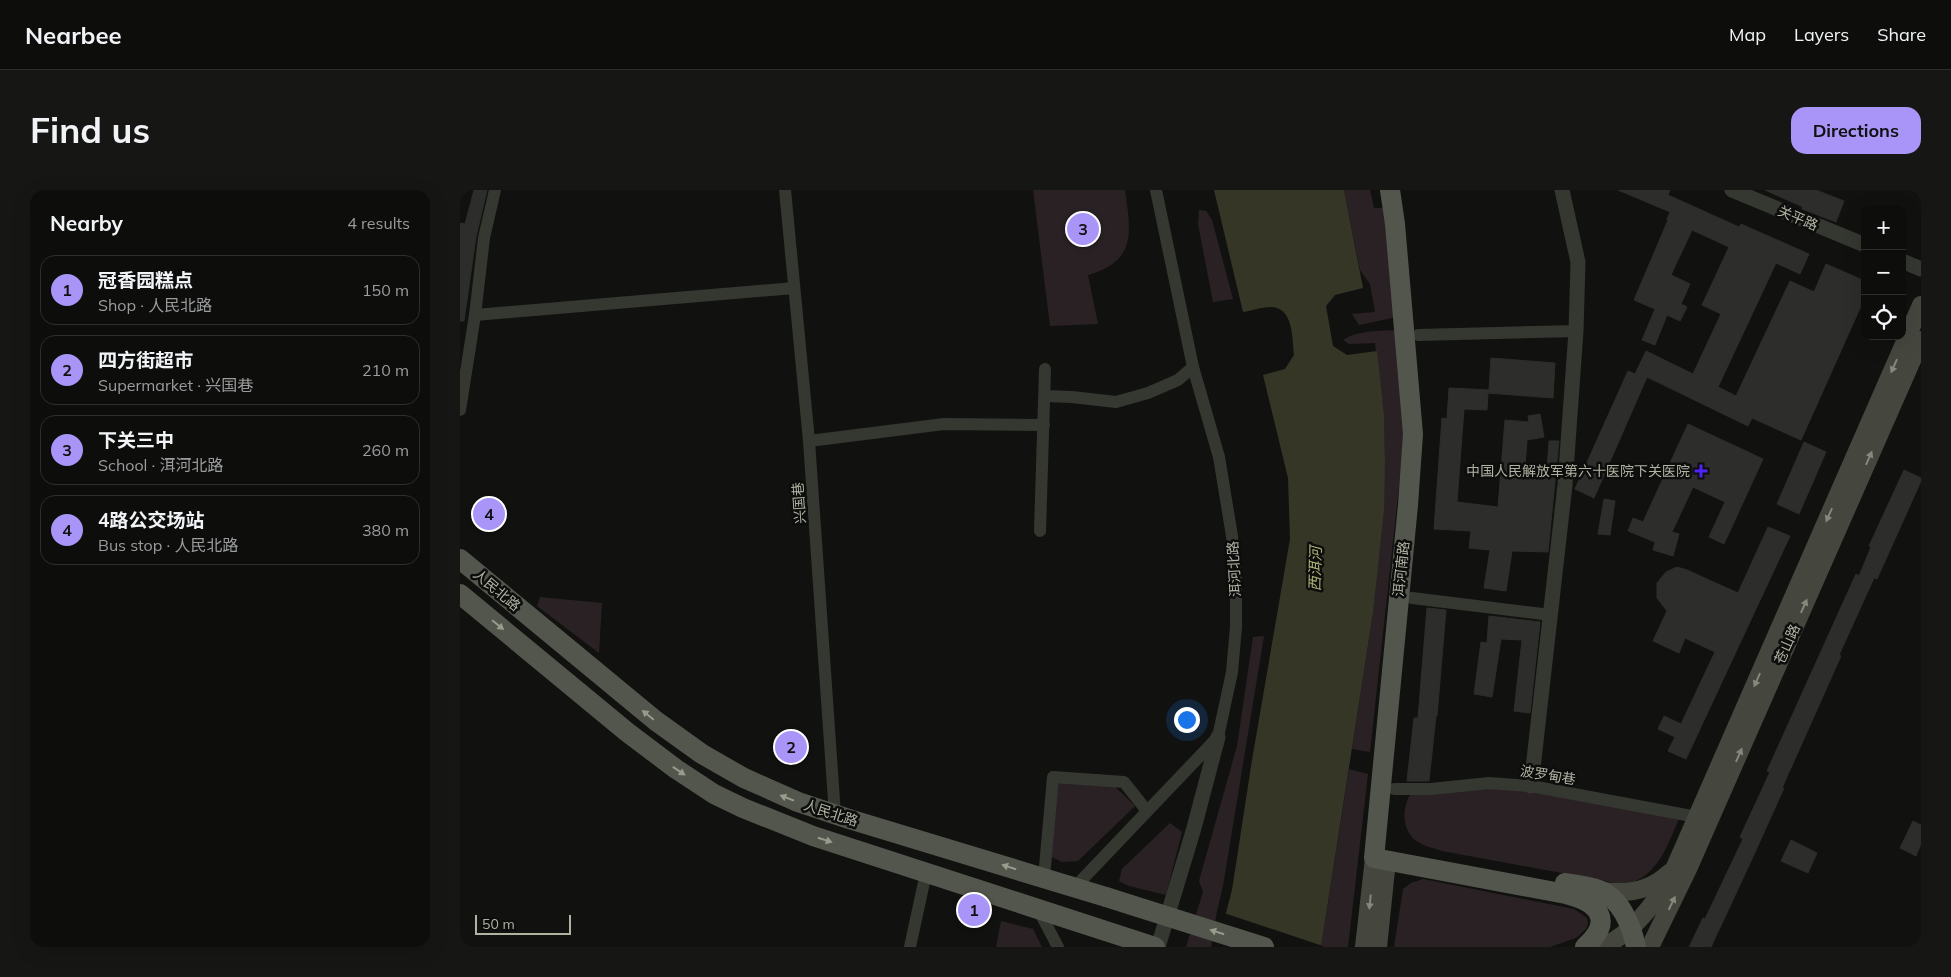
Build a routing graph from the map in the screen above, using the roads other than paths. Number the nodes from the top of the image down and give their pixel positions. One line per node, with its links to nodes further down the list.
1 (494, 190): 13 (street)
2 (785, 190): 11 (street, 兴国巷)
3 (1156, 190): 17 (street, 洱河北路)
4 (1390, 190): 34 (main road, 洱河南路)
5 (1403, 190): 15 (main road, 洱河南路)
6 (1562, 190): 14 (street)
7 (1732, 190): 8 (street, 关平路)
8 (1861, 243)
9 (1906, 263): 10 (street)
10 (1921, 269)
11 (794, 288): 13 (street); 22 (street, 兴国巷)
12 (1921, 305): 33 (main road, 苍山路, one-way to 33)
13 (475, 315): 20 (street)
14 (1576, 330): 15 (street); 27 (street)
15 (1418, 335): 26 (main road, 洱河南路)
16 (1921, 340): 50 (main road, 苍山路, one-way to 16)
17 (1193, 366): 19 (street); 28 (street, 洱河北路)
18 (1045, 369): 19 (street)
19 (1045, 396): 21 (street)
20 (460, 410)
21 (1044, 425): 22 (street); 23 (street)
22 (809, 441): 32 (street, 兴国巷)
23 (1040, 531)
24 (460, 559): 32 (main road, 人民北路, one-way to 24)
25 (460, 594): 36 (main road, 人民北路, one-way to 36)
26 (1412, 598): 27 (street); 30 (main road, 洱河南路)
27 (1551, 615): 29 (street)
28 (1218, 737): 31 (street); 44 (street, 洱河北路)
29 (1531, 786): 30 (street, 波罗甸巷); 33 (street, 波罗甸巷)
30 (1394, 789): 34 (main road, 洱河南路)
31 (1147, 811): 37 (street); 38 (street)
32 (835, 815): 37 (main road, 人民北路, one-way to 32)
33 (1697, 817): 35 (main road, 苍山路)
34 (1381, 853): 39 (main road); 46 (main road, 洱河南路, one-way to 46); 47 (main road, 洱河南路); 48 (main road)
35 (1679, 858): 39 (main road); 41 (main road)
36 (926, 873): 40 (main road, 人民北路); 42 (street)
37 (1044, 878): 38 (main road, 人民北路)
38 (1075, 887): 45 (main road, 人民北路, one-way to 38, bridge)
39 (1599, 890): 41 (main road)
40 (1038, 909): 43 (street); 44 (main road, 人民北路)
41 (1634, 938): 49 (main road)
42 (910, 947)
43 (1058, 947)
44 (1156, 947)
45 (1264, 947)
46 (1364, 947)
47 (1378, 947)
48 (1585, 947)
49 (1603, 947)
50 (1650, 947)

